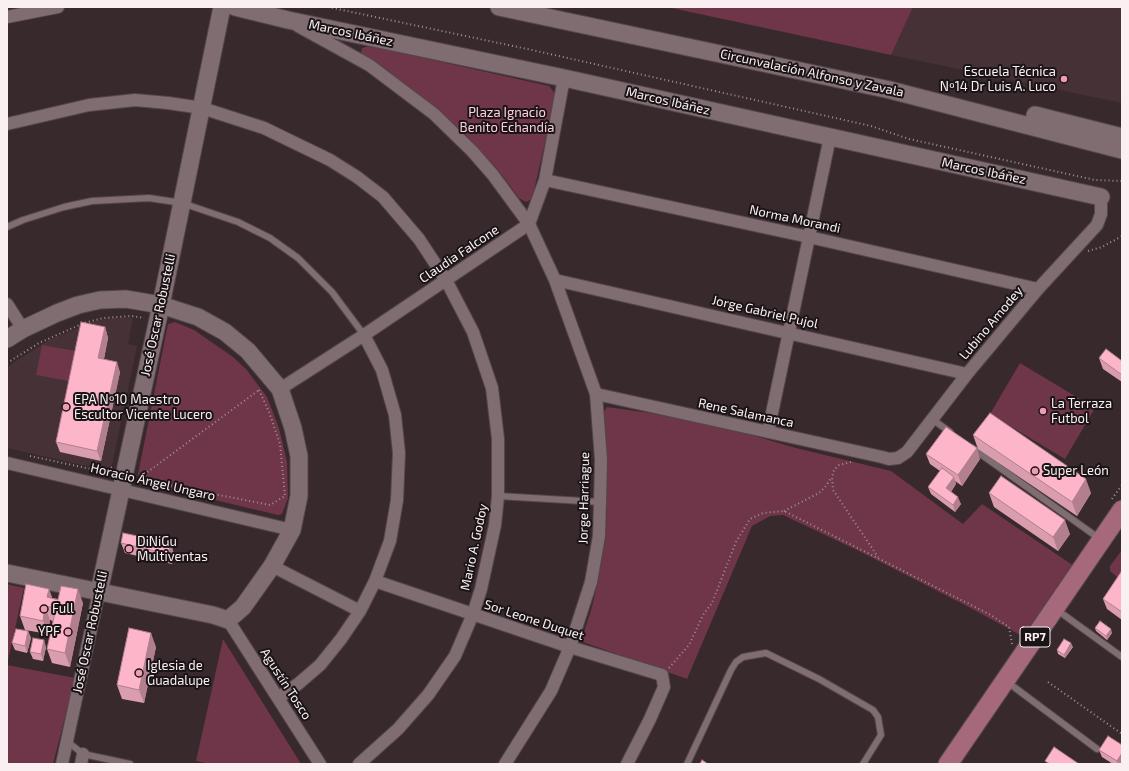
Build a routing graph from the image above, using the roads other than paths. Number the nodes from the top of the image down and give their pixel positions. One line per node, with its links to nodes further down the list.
1 (58, 7): 6 (street)
2 (222, 7): 9 (street, José Oscar Robustelli)
3 (235, 7): 7 (street, Marcos Ibáñez)
4 (499, 7): 13 (street, Circunvalación Alfonso y Zavala)
5 (535, 7): 12 (street, Circunvalación Alfonso y Zavala)
6 (7, 17)
7 (288, 20): 8 (street, Marcos Ibáñez); 17 (street, Jorge Harriague)
8 (564, 78): 11 (street, Marcos Ibáñez); 14 (street)
9 (202, 108): 10 (street, Mario A. Godoy); 16 (street, José Oscar Robustelli); 20 (street, Mario A. Godoy)
10 (7, 124)
11 (830, 137): 15 (street, Marcos Ibáñez); 19 (street)
12 (1122, 137)
13 (1122, 150)
14 (545, 180): 17 (street); 19 (street, Norma Morandi)
15 (1101, 197): 22 (street, Lubino Amodey)
16 (182, 203): 18 (lane); 24 (street, José Oscar Robustelli); 27 (lane)
17 (529, 224): 20 (street, Claudia Falcone); 21 (street, Jorge Harriague)
18 (7, 227)
19 (809, 236): 22 (street, Norma Morandi); 26 (street)
20 (446, 280): 27 (street, Claudia Falcone); 39 (street, Mario A. Godoy)
21 (556, 280): 26 (street, Jorge Gabriel Pujol); 31 (street, Jorge Harriague)
22 (1038, 289): 29 (street, Lubino Amodey)
23 (7, 304): 25 (street)
24 (161, 305): 25 (street); 30 (street); 38 (street, José Oscar Robustelli)
25 (23, 329): 28 (street)
26 (789, 332): 29 (street, Jorge Gabriel Pujol); 33 (street)
27 (364, 335): 30 (street, Claudia Falcone); 47 (street)
28 (7, 339)
29 (967, 374): 32 (street, Lubino Amodey)
30 (280, 389): 42 (street)
31 (596, 394): 33 (street, Rene Salamanca); 40 (street, Jorge Harriague)
32 (932, 419): 34 (lane); 36 (street, Lubino Amodey)
33 (768, 432): 36 (street, Rene Salamanca)
34 (957, 437)
35 (963, 442): 44 (lane)
36 (889, 459)
37 (7, 463): 38 (street, Horacio Ángel Ungaro)
38 (121, 489): 42 (street, Horacio Ángel Ungaro); 48 (street, José Oscar Robustelli)
39 (498, 496): 40 (lane); 50 (street, Mario A. Godoy)
40 (600, 502): 53 (street, Jorge Harriague)
41 (1122, 510): 44 (main road, RP7)
42 (292, 530): 45 (street)
43 (1122, 530): 51 (main road, RP7)
44 (1101, 540): 68 (main road, RP7)
45 (272, 566): 49 (street); 52 (street)
46 (7, 574): 48 (street)
47 (375, 581): 49 (street); 50 (street, Sor Leone Duquet)
48 (99, 592): 52 (street); 57 (street, José Oscar Robustelli)
49 (360, 611): 56 (street)
50 (473, 614): 53 (street, Sor Leone Duquet); 63 (street, Mario A. Godoy)
51 (1064, 615): 54 (lane); 55 (main road, RP7)
52 (228, 620): 56 (street, Agustín Tosco)
53 (570, 647): 64 (street, Jorge Harriague); 65 (street, Sor Leone Duquet)
54 (1122, 657)
55 (1014, 687): 58 (lane); 69 (main road, RP7)
56 (278, 698): 62 (street, Agustín Tosco)
57 (68, 742): 59 (lane); 60 (street, José Oscar Robustelli)
58 (1097, 749)
59 (82, 759): 61 (lane)
60 (62, 764)
61 (130, 764)
62 (320, 764)
63 (359, 764)
64 (505, 764)
65 (627, 764)
66 (687, 764): 67 (lane)
67 (863, 764)
68 (948, 764)
69 (960, 764)

